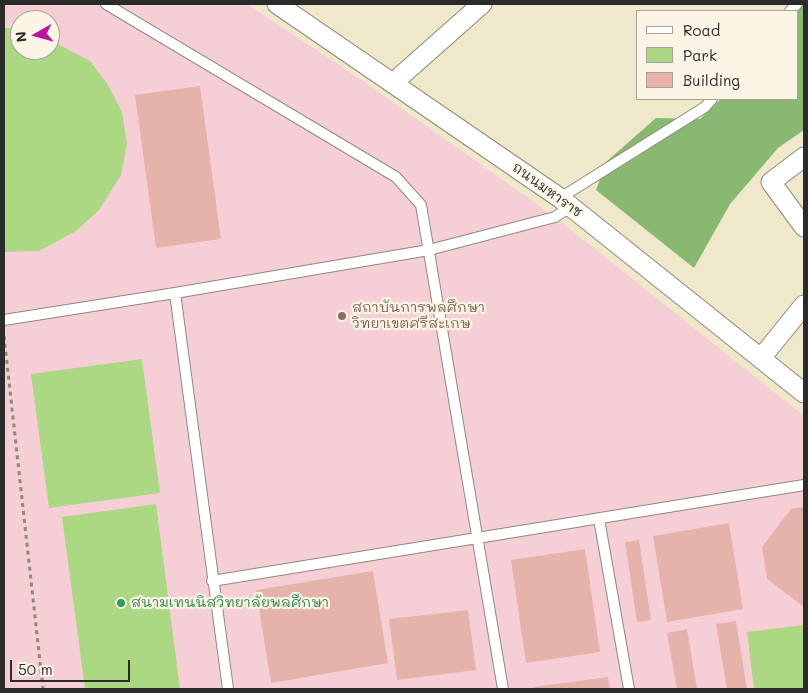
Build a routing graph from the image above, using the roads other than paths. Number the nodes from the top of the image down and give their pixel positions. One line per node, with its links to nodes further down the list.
1 (106, 4): 9 (lane)
2 (277, 4): 4 (street, ถนนมหาราช)
3 (482, 4): 4 (street)
4 (394, 82): 7 (street, ถนนมหาราช)
5 (711, 100): 7 (lane)
6 (804, 157): 8 (street)
7 (565, 202): 9 (lane); 13 (street, ถนนมหาราช)
8 (804, 228)
9 (429, 250): 10 (lane); 17 (lane)
10 (175, 293): 12 (lane); 18 (lane)
11 (804, 305): 13 (street)
12 (4, 320)
13 (761, 358): 14 (street, ถนนมหาราช)
14 (804, 393)
15 (804, 485): 16 (lane)
16 (599, 518): 17 (lane); 21 (lane)
17 (479, 539): 18 (lane); 20 (lane)
18 (212, 581): 19 (lane)
19 (228, 689)
20 (504, 689)
21 (629, 689)

